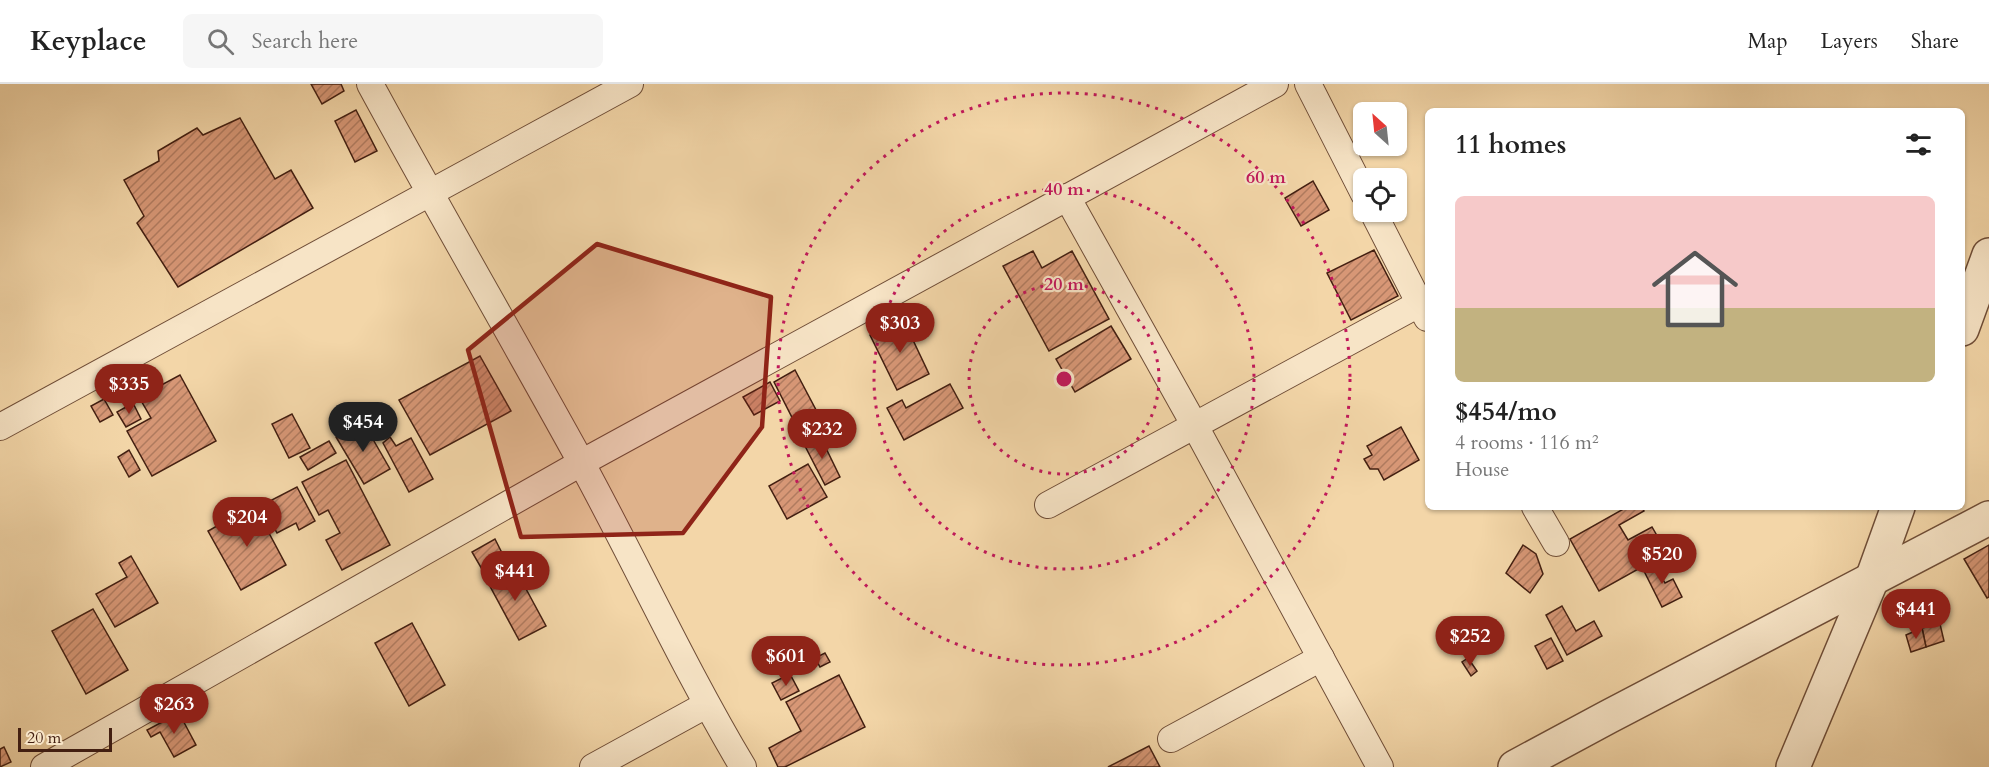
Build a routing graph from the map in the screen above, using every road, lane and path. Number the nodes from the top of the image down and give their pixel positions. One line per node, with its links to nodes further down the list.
1 (370, 84): 6 (street)
2 (630, 84): 6 (street)
3 (1275, 84): 7 (street)
4 (1308, 84): 5 (street)
5 (1353, 172)
6 (429, 193): 13 (street); 14 (street)
7 (1067, 197): 12 (street); 14 (street)
8 (1378, 222): 10 (street)
9 (1989, 255): 11 (street)
10 (1425, 307): 12 (street)
11 (1965, 321)
12 (1195, 426): 15 (street); 21 (street)
13 (0, 428)
14 (581, 463): 22 (street); 24 (street)
15 (1048, 505)
16 (1537, 510): 19 (street)
17 (1897, 510): 20 (street)
18 (1989, 519): 20 (street)
19 (1556, 543)
20 (1872, 579): 28 (street); 29 (street)
21 (1321, 658): 23 (street); 27 (street)
22 (706, 705): 25 (street); 26 (street)
23 (1171, 739)
24 (44, 767)
25 (593, 767)
26 (743, 767)
27 (1380, 767)
28 (1515, 767)
29 (1793, 767)

